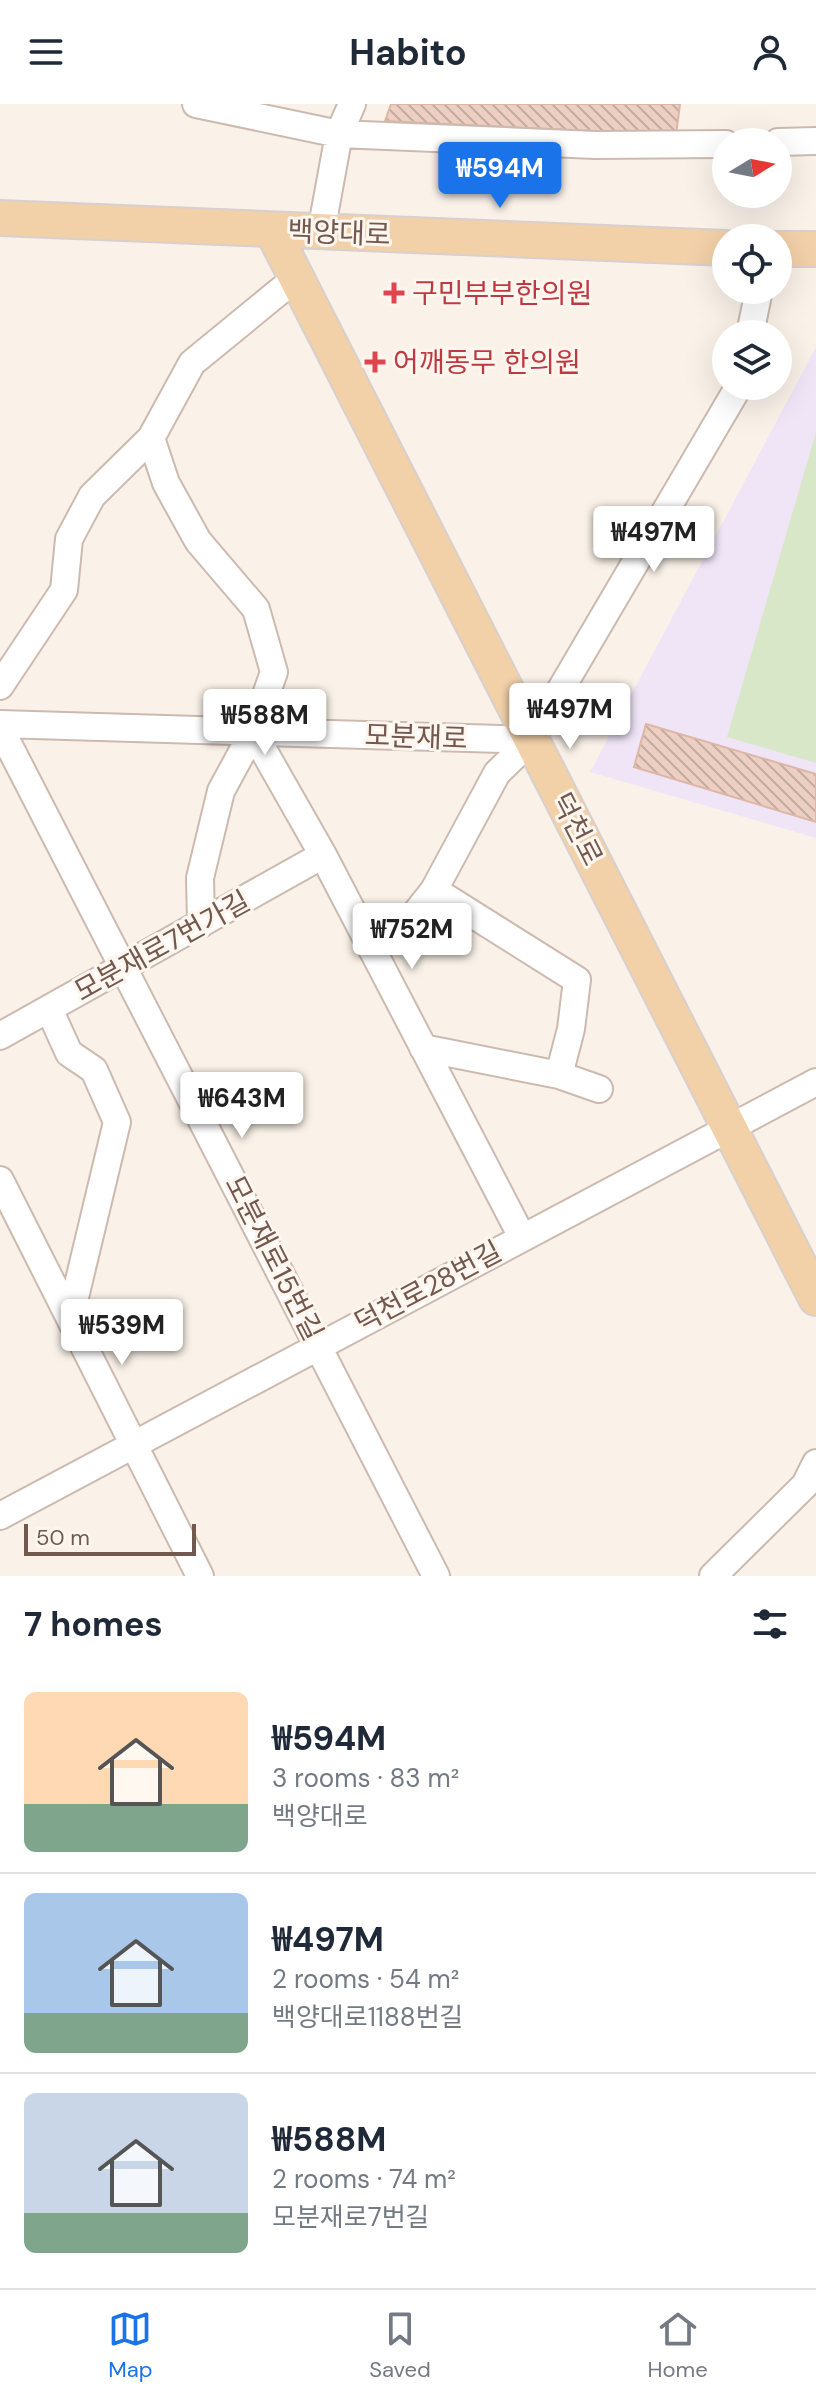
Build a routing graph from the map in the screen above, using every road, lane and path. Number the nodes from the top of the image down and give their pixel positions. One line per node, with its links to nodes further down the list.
1 (196, 104): 3 (street)
2 (352, 104): 3 (street)
3 (339, 134): 6 (street); 9 (street)
4 (816, 141): 5 (street)
5 (792, 142)
6 (712, 144)
7 (0, 218): 8 (main road, 백양대로)
8 (272, 230): 9 (main road, 백양대로); 13 (main road, 덕천로)
9 (321, 232): 10 (main road, 백양대로)
10 (712, 247)
11 (792, 249): 12 (main road)
12 (816, 249)
13 (297, 277): 15 (street); 19 (main road, 덕천로)
14 (731, 400): 19 (street)
15 (151, 438): 16 (street); 18 (street)
16 (0, 686)
17 (0, 726): 18 (street, 모분재로); 24 (street, 모분재로15번길)
18 (253, 732): 19 (street, 모분재로); 20 (street); 22 (street)
19 (531, 740): 21 (street); 31 (main road, 덕천로)
20 (323, 855): 22 (street, 모분재로7번가길); 23 (street)
21 (434, 890): 23 (street); 28 (street)
22 (201, 924): 24 (street, 모분재로7번가길)
23 (371, 948): 27 (street)
24 (125, 966): 25 (street, 모분재로7번가길); 36 (street, 모분재로15번길)
25 (49, 1009): 26 (street, 모분재로7번가길); 35 (street)
26 (0, 1036)
27 (423, 1048): 28 (street); 33 (street)
28 (559, 1075): 30 (street)
29 (816, 1082): 31 (street, 덕천로28번길)
30 (599, 1089)
31 (729, 1127): 33 (street, 덕천로28번길); 34 (main road, 덕천로)
32 (0, 1180): 35 (street)
33 (522, 1237): 36 (street, 덕천로28번길)
34 (816, 1298)
35 (70, 1318): 37 (street)
36 (319, 1346): 37 (street, 덕천로28번길); 41 (street, 모분재로15번길)
37 (134, 1445): 39 (street, 덕천로28번길); 40 (street)
38 (816, 1463): 42 (street)
39 (0, 1516)
40 (200, 1576)
41 (436, 1576)
42 (713, 1576)

